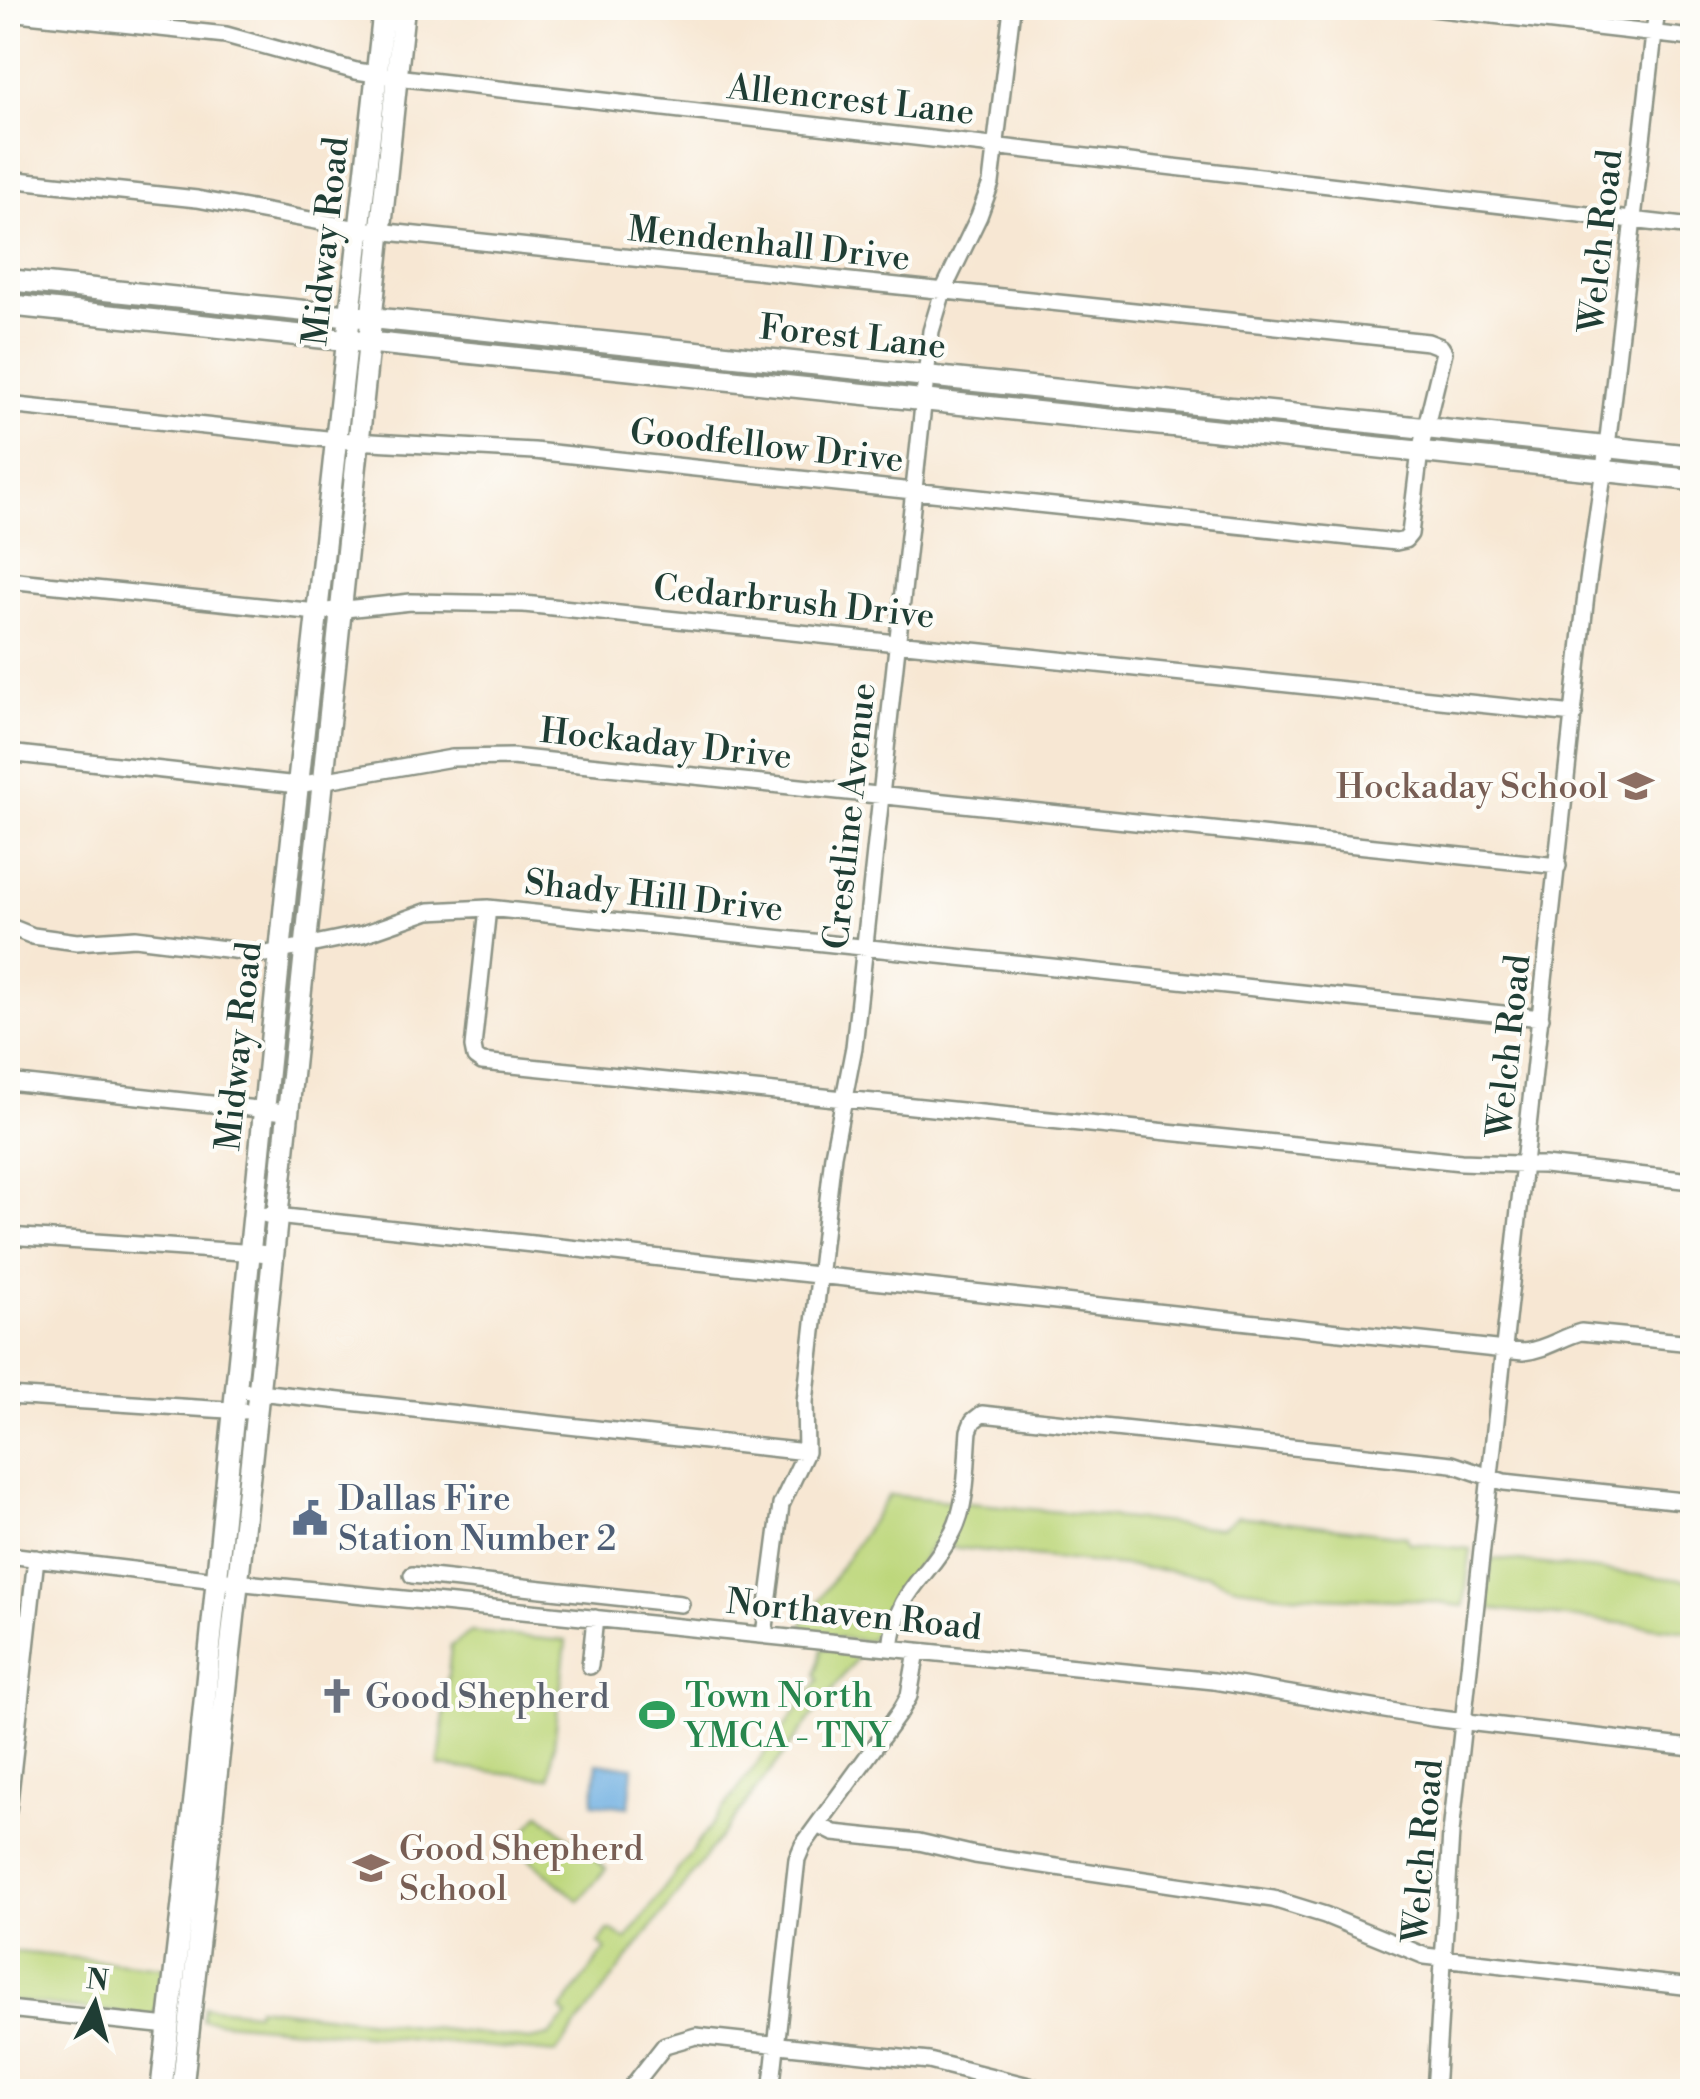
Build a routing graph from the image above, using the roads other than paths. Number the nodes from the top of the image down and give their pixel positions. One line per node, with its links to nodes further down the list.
1 (384, 8): 9 (main road, Midway Road)
2 (404, 8): 9 (main road, Midway Road)
3 (1012, 8): 10 (street, Crestline Avenue)
4 (1432, 8): 7 (street)
5 (1657, 8): 7 (street, Welch Road)
6 (8, 12): 9 (street, Allencrest Lane)
7 (1654, 33): 8 (street); 12 (street, Welch Road)
8 (1692, 38)
9 (386, 76): 10 (street, Allencrest Lane); 14 (main road, Midway Road)
10 (997, 146): 12 (street, Allencrest Lane); 16 (street, Crestline Avenue)
11 (8, 179): 14 (street, Mendenhall Drive)
12 (1633, 219): 13 (street, Allencrest Lane); 25 (street, Welch Road)
13 (1692, 227)
14 (369, 230): 16 (street, Mendenhall Drive); 18 (main road, Midway Road)
15 (8, 280): 18 (main road, Forest Lane)
16 (943, 291): 20 (street, Crestline Avenue); 23 (street, Mendenhall Drive)
17 (8, 304): 19 (main road, Forest Lane)
18 (360, 316): 19 (main road, Midway Road); 20 (main road, Forest Lane)
19 (357, 340): 21 (main road, Forest Lane); 24 (main road, Midway Road)
20 (926, 376): 21 (street, Crestline Avenue); 23 (main road, Forest Lane)
21 (923, 402): 26 (main road, Forest Lane); 30 (street, Crestline Avenue)
22 (8, 404): 24 (street, Goodfellow Drive)
23 (1426, 428): 25 (main road, Forest Lane); 26 (street, Goodfellow Drive)
24 (346, 441): 30 (street, Goodfellow Drive); 32 (main road, Midway Road)
25 (1607, 446): 27 (main road, Forest Lane); 28 (street, Welch Road)
26 (1420, 451): 28 (main road, Forest Lane); 30 (street, Goodfellow Drive)
27 (1692, 456)
28 (1603, 471): 29 (main road, Forest Lane); 34 (street, Welch Road)
29 (1692, 480)
30 (914, 491): 33 (street, Crestline Avenue)
31 (8, 580): 32 (street, Cedarbrush Drive)
32 (328, 611): 33 (street, Cedarbrush Drive); 36 (main road, Midway Road); 37 (main road, Midway Road)
33 (898, 642): 34 (street, Cedarbrush Drive); 38 (street, Crestline Avenue)
34 (1574, 714): 39 (street, Welch Road)
35 (8, 753): 37 (street, Hockaday Drive)
36 (320, 780): 37 (street, Hockaday Drive); 38 (street, Hockaday Drive); 42 (main road, Midway Road)
37 (298, 785): 44 (main road, Midway Road)
38 (881, 795): 39 (street, Hockaday Drive); 43 (street, Crestline Avenue)
39 (1558, 866): 45 (street, Welch Road)
40 (488, 908): 42 (street, Shady Hill Drive); 43 (street, Shady Hill Drive); 47 (street)
41 (8, 926): 44 (street, Shady Hill Drive)
42 (304, 944): 44 (street, Shady Hill Drive); 49 (main road, Midway Road)
43 (865, 947): 45 (street, Shady Hill Drive); 47 (street, Crestline Avenue)
44 (280, 951): 48 (main road, Midway Road)
45 (1541, 1018): 50 (street, Welch Road)
46 (8, 1082): 48 (street)
47 (844, 1100): 50 (street); 57 (street, Crestline Avenue)
48 (264, 1109): 49 (street); 52 (main road, Midway Road)
49 (286, 1112): 53 (main road, Midway Road)
50 (1526, 1164): 51 (street); 59 (street, Welch Road)
51 (1692, 1181)
52 (252, 1213): 53 (street); 55 (main road, Midway Road)
53 (275, 1216): 56 (main road, Midway Road); 57 (street)
54 (8, 1236): 55 (street)
55 (249, 1251): 56 (street); 61 (main road, Midway Road)
56 (271, 1254): 62 (main road, Midway Road)
57 (820, 1275): 59 (street); 63 (street, Crestline Avenue)
58 (1692, 1343): 59 (street)
59 (1505, 1350): 64 (street, Welch Road)
60 (8, 1396): 61 (street)
61 (234, 1399): 62 (street); 69 (main road, Midway Road)
62 (256, 1402): 63 (street); 71 (main road, Midway Road)
63 (806, 1452): 77 (street, Crestline Avenue)
64 (1491, 1478): 65 (street); 78 (street); 81 (street, Welch Road)
65 (1692, 1502)
66 (8, 1555): 67 (street, Northaven Road)
67 (36, 1558): 69 (street, Northaven Road); 83 (street)
68 (412, 1575): 70 (street)
69 (216, 1580): 71 (street, Northaven Road); 88 (main road, Midway Road)
70 (467, 1581): 72 (street); 73 (street)
71 (237, 1582): 73 (street, Northaven Road); 91 (main road, Midway Road)
72 (642, 1600): 74 (street); 76 (street)
73 (464, 1604): 75 (street, Northaven Road)
74 (681, 1604)
75 (595, 1618): 76 (street, Northaven Road); 80 (street)
76 (639, 1622): 77 (street, Northaven Road)
77 (764, 1635): 78 (street, Northaven Road)
78 (890, 1648): 79 (street, Northaven Road)
79 (917, 1651): 81 (street, Northaven Road); 84 (street)
80 (590, 1666)
81 (1464, 1722): 82 (street, Northaven Road); 85 (street, Welch Road)
82 (1692, 1748)
83 (8, 1811)
84 (818, 1825): 85 (street); 89 (street)
85 (1442, 1958): 86 (street); 95 (street, Welch Road)
86 (1692, 1987)
87 (8, 2009): 88 (street)
88 (168, 2026): 90 (main road, Midway Road)
89 (776, 2043): 92 (street); 93 (street); 94 (street)
90 (161, 2092)
91 (182, 2092)
92 (628, 2092)
93 (771, 2092)
94 (1053, 2092)
95 (1434, 2092)

